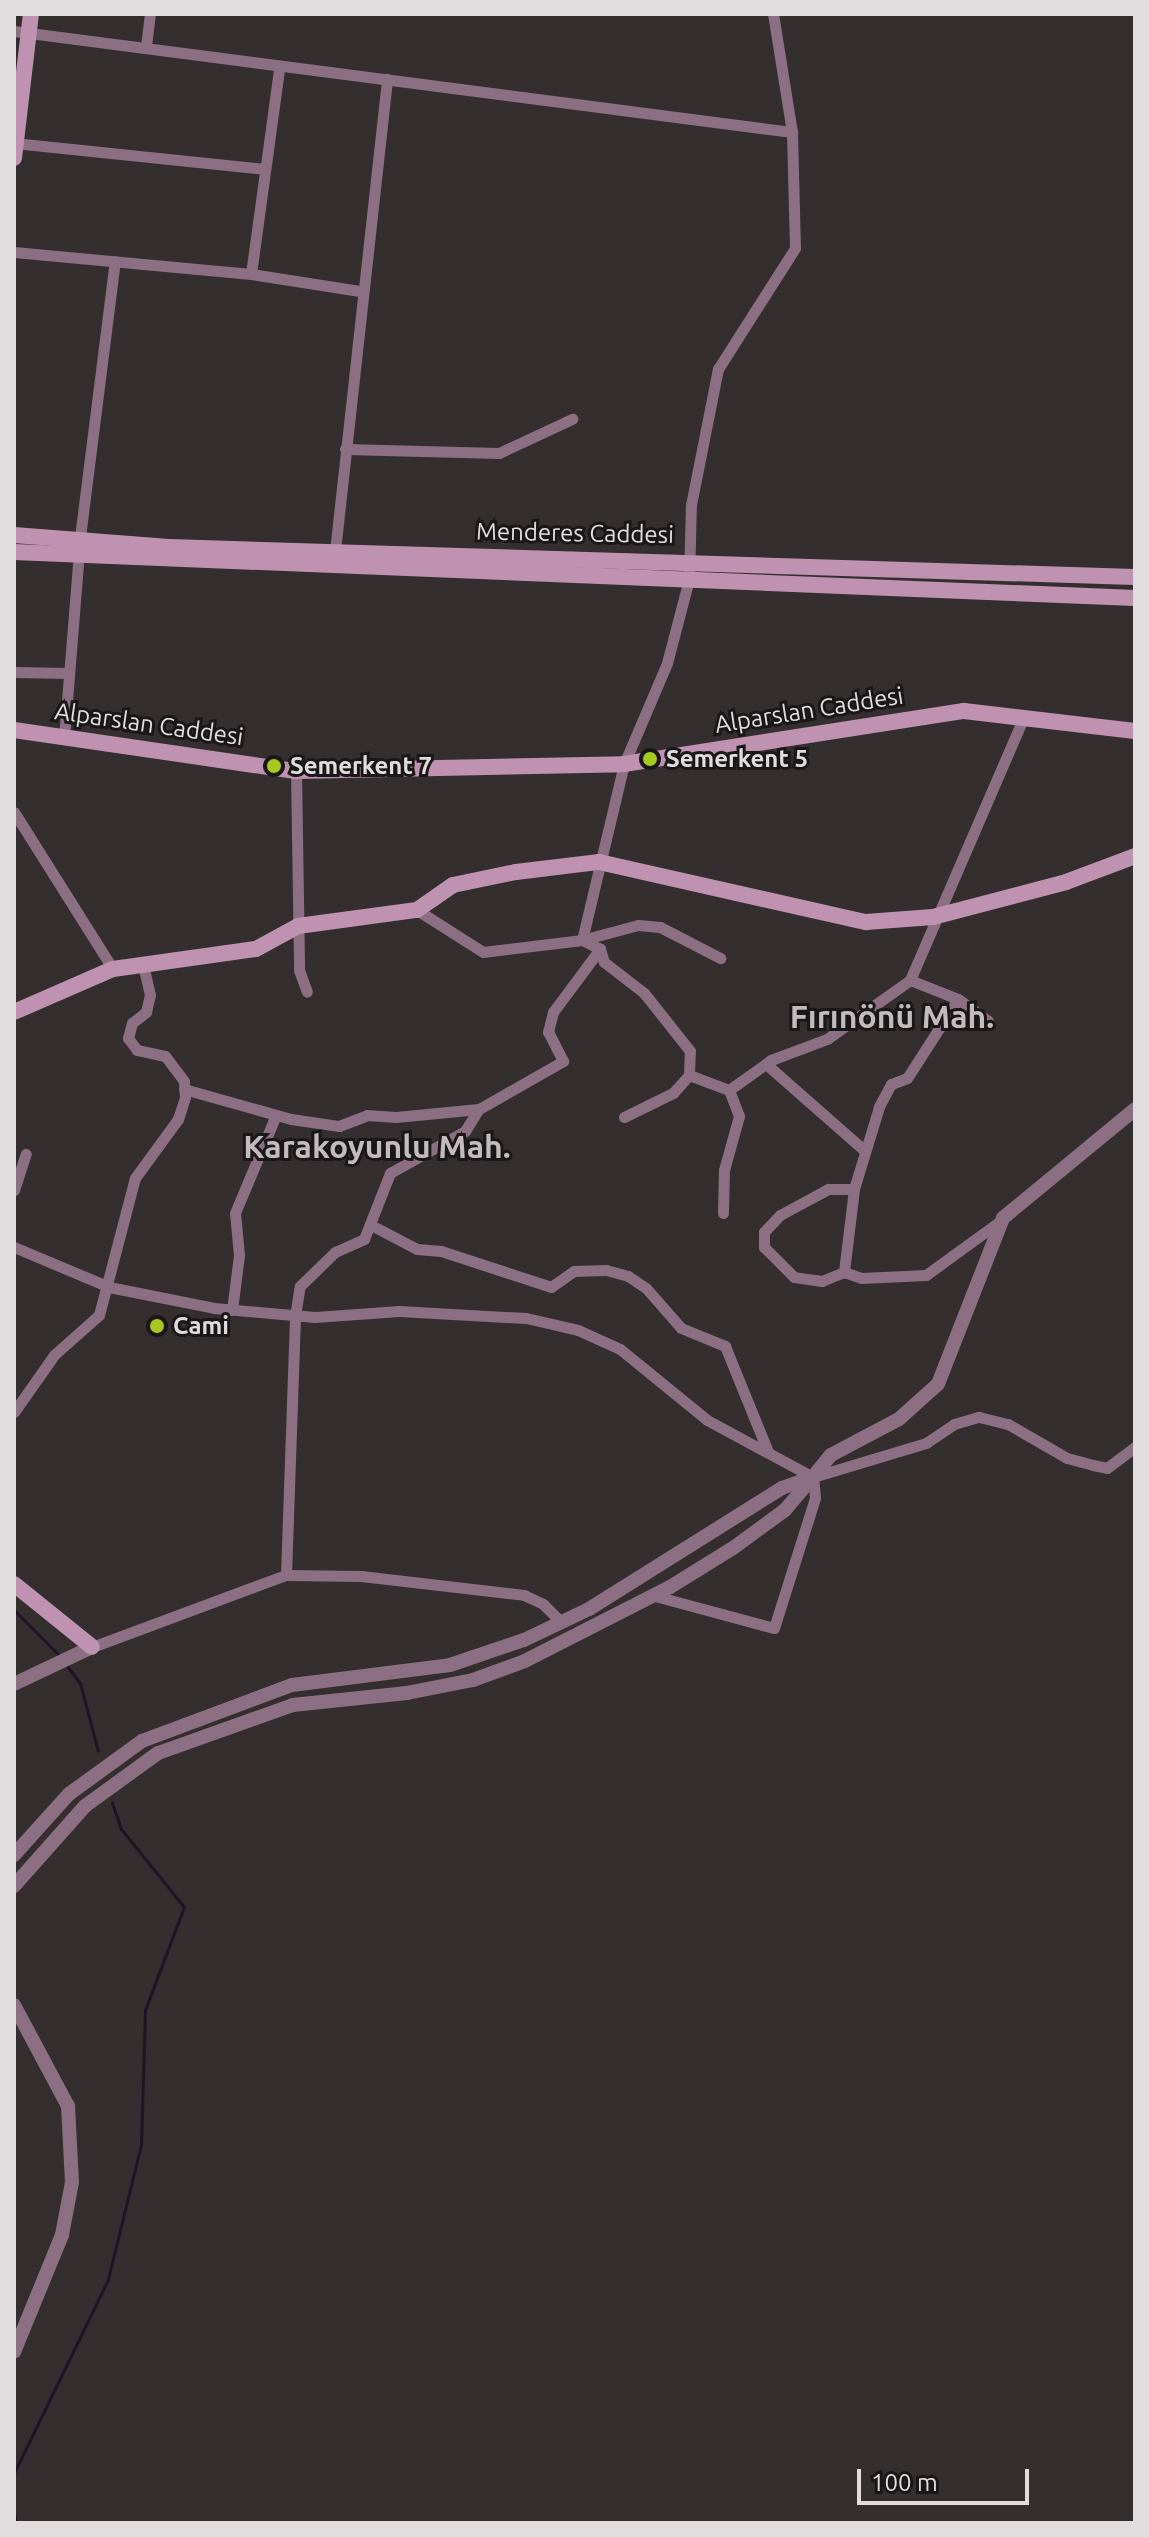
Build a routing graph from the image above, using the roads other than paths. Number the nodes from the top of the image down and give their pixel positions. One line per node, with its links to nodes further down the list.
1 (31, 14): 4 (main road)
2 (150, 14): 5 (street)
3 (773, 14): 8 (street)
4 (21, 32): 5 (street); 9 (main road)
5 (146, 46): 6 (street)
6 (279, 69): 7 (street); 10 (street)
7 (387, 79): 8 (street); 14 (street)
8 (792, 132): 21 (street)
9 (15, 148): 10 (street)
10 (264, 169): 13 (street)
11 (14, 252): 12 (street)
12 (115, 261): 13 (street); 18 (street)
13 (251, 274): 14 (street)
14 (360, 291): 16 (street)
15 (572, 419): 16 (street)
16 (345, 449): 19 (street)
17 (14, 535): 18 (main road, Menderes Caddesi)
18 (80, 549): 19 (main road, Menderes Caddesi); 20 (main road, Menderes Caddesi); 23 (main road, Menderes Caddesi); 26 (street)
19 (335, 551): 21 (main road, Menderes Caddesi)
20 (14, 552)
21 (690, 560): 22 (main road, Menderes Caddesi); 23 (street)
22 (1135, 577)
23 (689, 579): 24 (main road, Menderes Caddesi); 31 (street)
24 (1135, 598)
25 (14, 672): 26 (street)
26 (69, 673): 30 (street)
27 (1022, 721): 29 (main road, Alparslan Caddesi); 31 (main road, Alparslan Caddesi); 37 (street)
28 (14, 730): 30 (main road, Alparslan Caddesi)
29 (1135, 731)
30 (64, 738): 32 (main road, Alparslan Caddesi)
31 (624, 764): 32 (main road, Alparslan Caddesi); 35 (street)
32 (296, 771): 38 (street)
33 (14, 812): 43 (street)
34 (1135, 856): 37 (main road)
35 (599, 862): 36 (main road); 37 (main road); 39 (street)
36 (417, 910): 38 (main road); 39 (street)
37 (933, 917): 44 (street)
38 (298, 926): 42 (main road); 45 (street)
39 (582, 940): 40 (street); 41 (street)
40 (600, 949): 50 (street); 53 (street)
41 (720, 958)
42 (143, 965): 43 (main road); 51 (street)
43 (113, 969): 47 (main road)
44 (910, 980): 46 (street); 49 (street)
45 (307, 992)
46 (958, 999): 48 (street); 57 (street)
47 (14, 1012)
48 (988, 1021)
49 (766, 1064): 52 (street); 57 (street)
50 (689, 1075): 52 (street); 56 (street)
51 (184, 1089): 55 (street); 66 (street)
52 (729, 1090): 61 (street)
53 (479, 1109): 55 (street); 63 (street)
54 (1135, 1109): 62 (street)
55 (276, 1115): 67 (street)
56 (624, 1117)
57 (865, 1151): 59 (street)
58 (26, 1154): 60 (street)
59 (854, 1189): 65 (street); 65 (street)
60 (14, 1190)
61 (723, 1213)
62 (1003, 1218): 65 (street); 72 (street)
63 (371, 1225): 68 (street); 71 (street)
64 (14, 1247): 66 (street)
65 (844, 1272)
66 (109, 1287): 67 (street); 69 (street)
67 (232, 1310): 68 (street)
68 (295, 1316): 71 (street); 73 (street)
69 (14, 1412)
70 (1135, 1447): 72 (street)
71 (768, 1452): 72 (street)
72 (813, 1477): 75 (street); 75 (street); 76 (street)
73 (286, 1575): 76 (street); 77 (street)
74 (14, 1584): 77 (main road)
75 (655, 1596): 80 (street)
76 (561, 1622): 79 (street)
77 (92, 1647): 78 (street)
78 (14, 1684)
79 (14, 1855)
80 (14, 1886)
81 (14, 2005): 82 (street)
82 (14, 2352)

